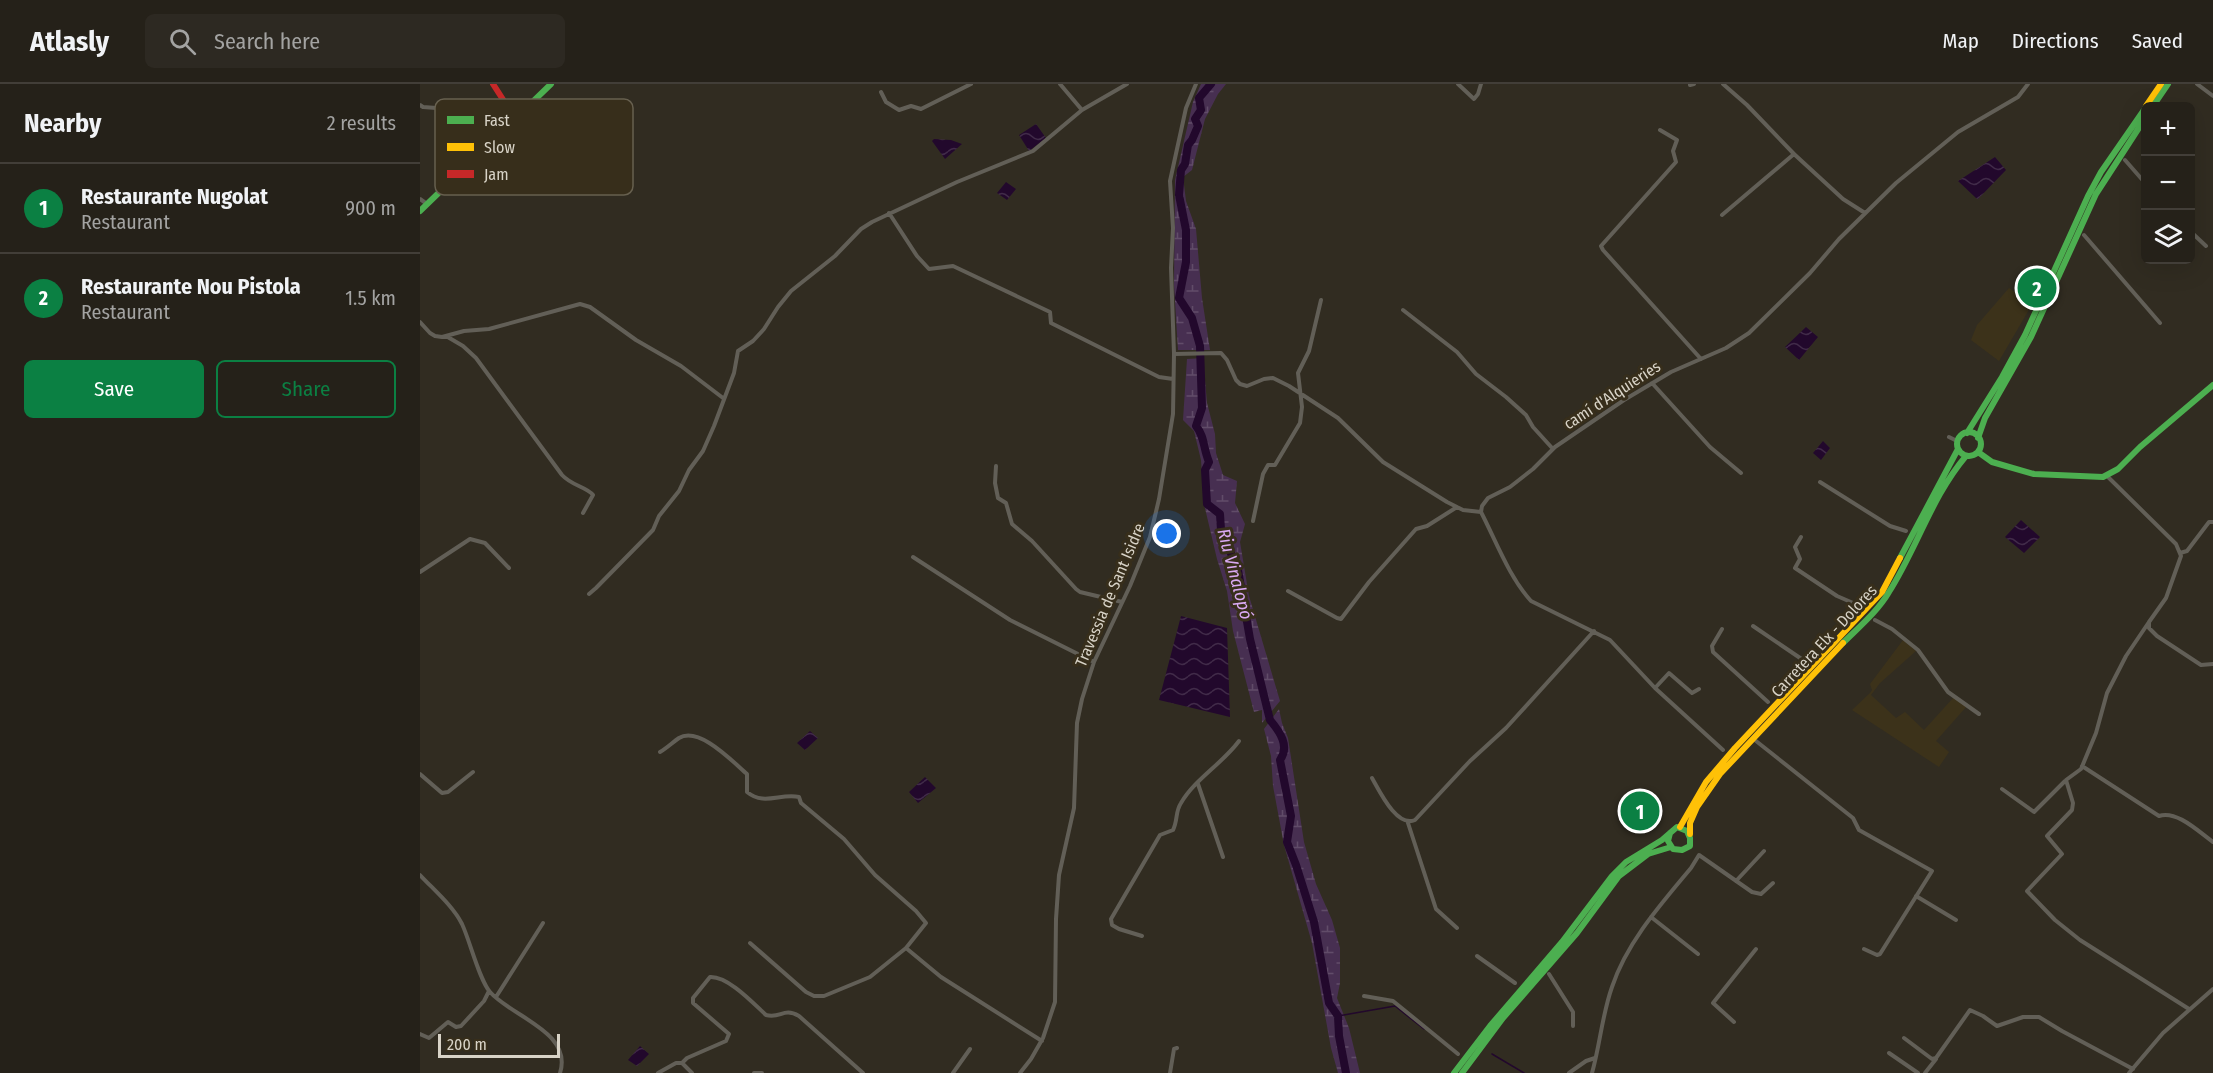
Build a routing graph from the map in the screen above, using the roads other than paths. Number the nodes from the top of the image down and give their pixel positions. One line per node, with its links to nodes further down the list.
1 (493, 84): 16 (main road)
2 (551, 84): 17 (main road)
3 (971, 84): 14 (street)
4 (1060, 84): 22 (street)
5 (1127, 84): 22 (street)
6 (1196, 84): 44 (street, Travessia de Sant Isidre)
7 (1458, 84): 8 (street)
8 (1481, 84)
9 (1723, 84): 26 (street)
10 (2028, 84): 34 (street, camí d'Alquieries)
11 (2161, 84): 18 (main road)
12 (2168, 84): 19 (main road)
13 (2197, 84): 15 (street)
14 (880, 92)
15 (2213, 96)
16 (504, 99)
17 (536, 99)
18 (2149, 102)
19 (2156, 102)
20 (420, 105): 21 (street)
21 (435, 107)
22 (1082, 110): 33 (street)
23 (2141, 114): 51 (main road)
24 (2141, 123): 53 (main road)
25 (1660, 130): 45 (street)
26 (1794, 153): 34 (street); 35 (street)
27 (2125, 160): 28 (street)
28 (2141, 179)
29 (436, 195): 31 (main road)
30 (420, 199): 31 (street)
31 (427, 204): 32 (main road)
32 (420, 211)
33 (890, 213): 46 (street); 50 (street)
34 (1865, 213): 45 (street, camí d'Alquieries)
35 (1722, 215)
36 (2084, 235): 42 (street)
37 (2195, 236): 38 (street)
38 (2206, 246)
39 (1321, 300): 49 (street)
40 (1403, 310): 55 (street)
41 (420, 322): 43 (street)
42 (2160, 323)
43 (446, 336): 50 (street); 64 (street)
44 (1174, 354): 46 (street, Travessia de Sant Isidre); 49 (street)
45 (1701, 359): 47 (street, camí d'Alquieries)
46 (1173, 379): 75 (street, Travessia de Sant Isidre)
47 (1652, 383): 55 (street, camí d'Alquieries); 59 (street)
48 (2213, 385): 60 (main road)
49 (1300, 393): 62 (street); 65 (street)
50 (723, 398): 74 (street)
51 (1967, 433): 53 (main road); 54 (main road)
52 (1949, 437): 54 (street)
53 (1978, 438): 56 (main road)
54 (1957, 445): 57 (main road); 101 (main road, Carretera Elx - Dolores)
55 (1553, 449): 63 (street, camí d'Alquieries)
56 (1978, 452): 57 (main road); 60 (main road)
57 (1966, 456): 103 (main road, Carretera Elx - Dolores)
58 (996, 466): 75 (street)
59 (1741, 473)
60 (2107, 476): 69 (street)
61 (1820, 482): 67 (street)
62 (1458, 507): 63 (street); 73 (street)
63 (1481, 512): 81 (street)
64 (584, 513)
65 (1253, 521)
66 (2213, 522): 69 (street)
67 (1906, 531)
68 (1801, 537): 76 (street)
69 (2180, 553): 78 (street)
70 (914, 557): 82 (street)
71 (508, 568): 72 (street)
72 (420, 572)
73 (1288, 591)
74 (589, 594)
75 (1122, 602): 82 (street, Travessia de Sant Isidre)
76 (1860, 606)
77 (1875, 620): 88 (street)
78 (2149, 622): 84 (street); 93 (street)
79 (1753, 626): 83 (street)
80 (1722, 630): 87 (street)
81 (1594, 631): 85 (street); 100 (street)
82 (1094, 662): 134 (street, Travessia de Sant Isidre)
83 (1806, 662)
84 (2213, 664)
85 (1655, 688): 86 (street); 91 (street)
86 (1699, 689)
87 (1768, 702)
88 (1979, 714)
89 (1239, 741): 98 (street)
90 (1756, 741): 111 (street)
91 (1723, 750)
92 (660, 752): 118 (street)
93 (2082, 766): 97 (street); 104 (street)
94 (473, 772): 95 (street)
95 (420, 774)
96 (1372, 778): 100 (street)
97 (2066, 780): 99 (street); 129 (street)
98 (1198, 784): 107 (street); 116 (street)
99 (2002, 789)
100 (1408, 823): 115 (street)
101 (1680, 827): 102 (main road); 103 (main road)
102 (1670, 833): 105 (main road); 152 (main road)
103 (1690, 834): 105 (main road)
104 (2213, 842)
105 (1671, 847): 153 (main road)
106 (1764, 851): 109 (street)
107 (1223, 857)
108 (420, 875): 126 (street)
109 (1736, 881): 110 (street); 112 (street)
110 (1773, 883)
111 (1916, 896): 113 (street); 120 (street)
112 (1652, 917): 121 (street); 139 (street)
113 (1956, 920)
114 (543, 923): 128 (street)
115 (1457, 928)
116 (1143, 936)
117 (750, 943): 118 (street)
118 (906, 948): 134 (street)
119 (1756, 949): 130 (street)
120 (1864, 949)
121 (1698, 954)
122 (1477, 956): 124 (street)
123 (1549, 974): 131 (street)
124 (1515, 983)
125 (2213, 989): 129 (street)
126 (489, 991): 128 (street); 132 (street)
127 (1364, 996): 138 (street)
128 (496, 997): 143 (street)
129 (2189, 1009): 142 (street)
130 (1734, 1022)
131 (1574, 1026)
132 (420, 1034)
133 (1904, 1038): 140 (street)
134 (1042, 1041): 150 (street, Travessia de Sant Isidre)
135 (1177, 1048): 151 (street)
136 (970, 1049): 149 (street)
137 (1889, 1053): 156 (street)
138 (1458, 1054)
139 (1595, 1058): 154 (street); 155 (street)
140 (1936, 1058): 142 (street); 157 (street)
141 (682, 1063): 144 (street); 145 (street); 148 (street)
142 (2133, 1069): 158 (street)
143 (560, 1073)
144 (658, 1073)
145 (692, 1073)
146 (754, 1073): 147 (street)
147 (762, 1073)
148 (863, 1073)
149 (952, 1073)
150 (1020, 1073)
151 (1170, 1073)
152 (1454, 1073)
153 (1462, 1073)
154 (1569, 1073)
155 (1592, 1073)
156 (1918, 1073)
157 (1925, 1073)
158 (2129, 1073)

